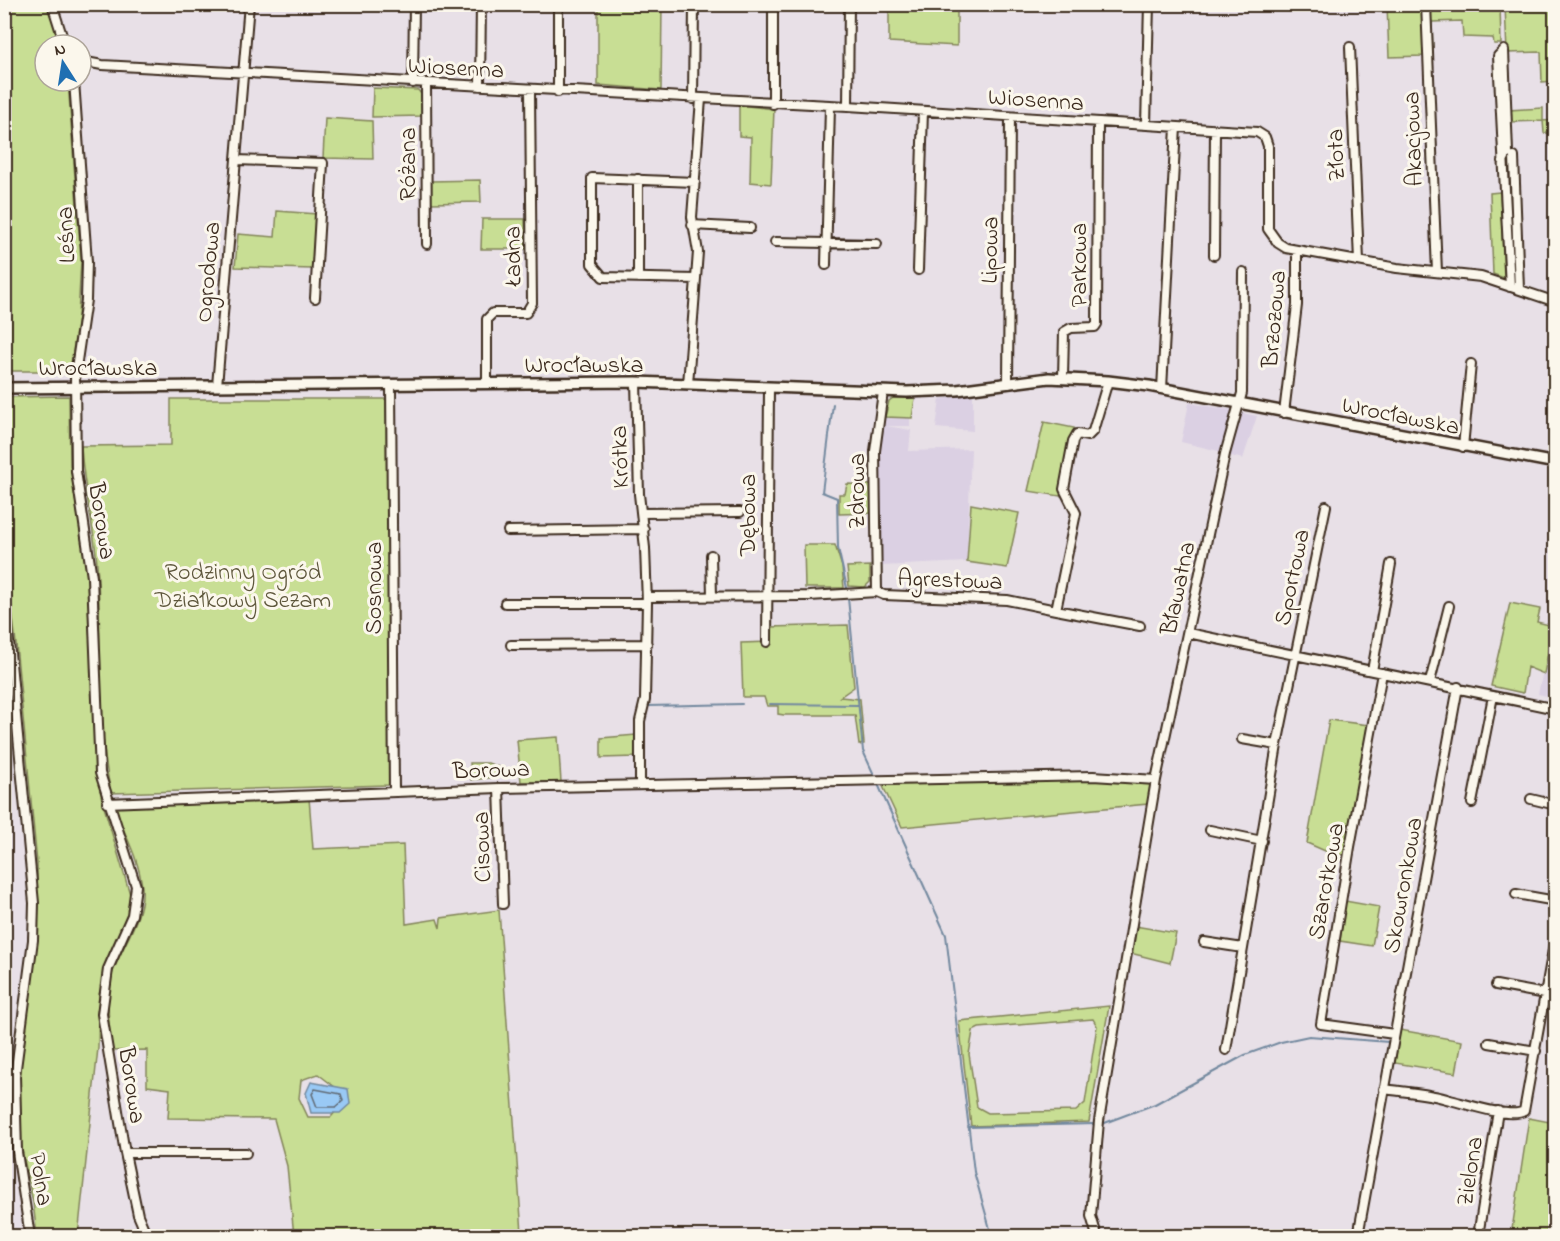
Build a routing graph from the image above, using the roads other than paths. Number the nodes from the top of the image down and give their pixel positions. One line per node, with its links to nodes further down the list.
1 (52, 4): 11 (street)
2 (249, 4): 14 (street, Ogrodowa)
3 (414, 4): 15 (street)
4 (481, 4): 17 (street)
5 (558, 4): 19 (street)
6 (694, 4): 21 (street)
7 (773, 4): 22 (street)
8 (849, 4): 24 (street)
9 (1149, 4): 28 (street)
10 (1426, 4): 48 (street, Akacjowa)
11 (61, 33)
12 (1350, 47): 45 (street, Złota)
13 (93, 63): 14 (street, Wiosenna)
14 (243, 73): 15 (street, Wiosenna); 33 (street, Ogrodowa)
15 (413, 83): 16 (street, Wiosenna)
16 (426, 84): 17 (street, Wiosenna); 41 (street, Różana)
17 (480, 86): 18 (street, Wiosenna)
18 (530, 91): 19 (street, Wiosenna); 60 (street, Ładna)
19 (558, 92): 21 (street, Wiosenna)
20 (75, 93): 65 (street, Leśna)
21 (697, 99): 22 (street, Wiosenna); 36 (street)
22 (773, 104): 23 (street, Wiosenna)
23 (830, 106): 24 (street, Wiosenna); 40 (street)
24 (848, 106): 25 (street, Wiosenna)
25 (922, 111): 26 (street, Wiosenna); 47 (street)
26 (1010, 117): 27 (street, Wiosenna); 62 (street, Lipowa)
27 (1098, 123): 28 (street, Wiosenna); 57 (street, Parkowa)
28 (1146, 125): 29 (street, Wiosenna)
29 (1176, 127): 30 (street, Wiosenna); 68 (street)
30 (1215, 130): 31 (street, Wiosenna); 44 (street)
31 (1265, 137): 43 (street, Brzozowa)
32 (1514, 157): 53 (street)
33 (237, 160): 54 (street); 64 (street, Ogrodowa)
34 (1503, 163): 34 (street); 52 (street)
35 (638, 179): 36 (street); 50 (street); 50 (street)
36 (695, 182): 37 (street)
37 (692, 225): 38 (street); 51 (street)
38 (750, 228)
39 (775, 242): 40 (street)
40 (826, 243): 42 (street); 46 (street)
41 (427, 244)
42 (877, 244)
43 (1297, 252): 45 (street); 71 (street, Brzozowa)
44 (1214, 255)
45 (1359, 261): 48 (street)
46 (826, 265)
47 (918, 270)
48 (1437, 272): 52 (street)
49 (1243, 273): 70 (street)
50 (638, 278): 51 (street)
51 (696, 279): 61 (street)
52 (1510, 287): 53 (street)
53 (1520, 289): 55 (street)
54 (315, 298)
55 (1556, 302)
56 (1471, 364): 72 (street)
57 (1063, 378): 58 (street, Wrocławska); 62 (street, Wrocławska)
58 (1108, 381): 68 (street, Wrocławska); 88 (street)
59 (636, 382): 60 (street, Wrocławska); 61 (street, Wrocławska); 76 (street, Krótka)
60 (487, 384): 63 (street, Wrocławska)
61 (688, 384): 67 (street, Wrocławska)
62 (1008, 384): 69 (street, Wrocławska)
63 (391, 385): 64 (street, Wrocławska); 106 (street, Sosnowa)
64 (217, 386): 65 (street, Wrocławska)
65 (75, 387): 66 (street, Wrocławska); 109 (street, Borowa)
66 (4, 388)
67 (769, 388): 69 (street, Wrocławska); 84 (street, Dębowa)
68 (1162, 389): 70 (street, Wrocławska)
69 (883, 392): 82 (street, Zdrowa)
70 (1239, 404): 71 (street, Wrocławska); 90 (street, Bławatna)
71 (1284, 412): 72 (street, Wrocławska)
72 (1463, 447): 73 (street, Wrocławska)
73 (1556, 463)
74 (1326, 506): 94 (street, Sportowa)
75 (740, 512): 76 (street)
76 (642, 513): 77 (street, Krótka)
77 (644, 529): 78 (street); 85 (street, Krótka)
78 (508, 531)
79 (711, 555): 83 (street)
80 (1391, 564): 95 (street)
81 (4, 590): 129 (street, Polna)
82 (877, 592): 84 (street, Agrestowa); 88 (street, Agrestowa)
83 (712, 596): 84 (street); 85 (street)
84 (767, 597): 91 (street, Dębowa)
85 (647, 600): 86 (street); 92 (street, Krótka)
86 (505, 603)
87 (1449, 606): 97 (street)
88 (1056, 610): 89 (street, Agrestowa)
89 (1140, 626)
90 (1188, 633): 94 (street, Sportowa); 103 (street, Bławatna)
91 (767, 642)
92 (646, 644): 93 (street); 104 (street, Krótka)
93 (511, 645)
94 (1295, 656): 95 (street, Sportowa); 102 (street)
95 (1372, 670): 96 (street, Sportowa)
96 (1382, 672): 97 (street, Sportowa); 121 (street, Szarotkowa)
97 (1430, 682): 98 (street, Sportowa)
98 (1458, 687): 99 (street, Sportowa); 121 (street, Skowronkowa)
99 (1493, 696): 100 (street, Sportowa); 108 (street)
100 (1556, 709)
101 (1242, 739): 102 (street)
102 (1277, 745): 112 (street)
103 (1156, 780): 104 (street, Borowa); 131 (street, Bławatna)
104 (640, 785): 105 (street, Borowa)
105 (499, 788): 106 (street, Borowa); 115 (street, Cisowa)
106 (394, 792): 109 (street, Borowa)
107 (1531, 800): 110 (street)
108 (1472, 802)
109 (107, 803): 127 (street, Borowa)
110 (1556, 805)
111 (1210, 830): 112 (street)
112 (1262, 841): 118 (street)
113 (1516, 894): 114 (street)
114 (1556, 901)
115 (503, 904)
116 (1556, 933): 120 (street, Zielona)
117 (1204, 942): 118 (street)
118 (1243, 948): 123 (street)
119 (1496, 985): 120 (street)
120 (1545, 994): 124 (street, Zielona)
121 (1394, 1034): 125 (street, Skowronkowa)
122 (1489, 1042): 124 (street)
123 (1226, 1050)
124 (1536, 1051): 126 (street, Zielona)
125 (1384, 1089): 126 (street, Zielona); 132 (street, Skowronkowa)
126 (1498, 1111): 133 (street, Zielona)
127 (125, 1153): 128 (street); 130 (street, Borowa)
128 (246, 1153)
129 (30, 1236)
130 (147, 1236)
131 (1097, 1236)
132 (1358, 1236)
133 (1478, 1236)

